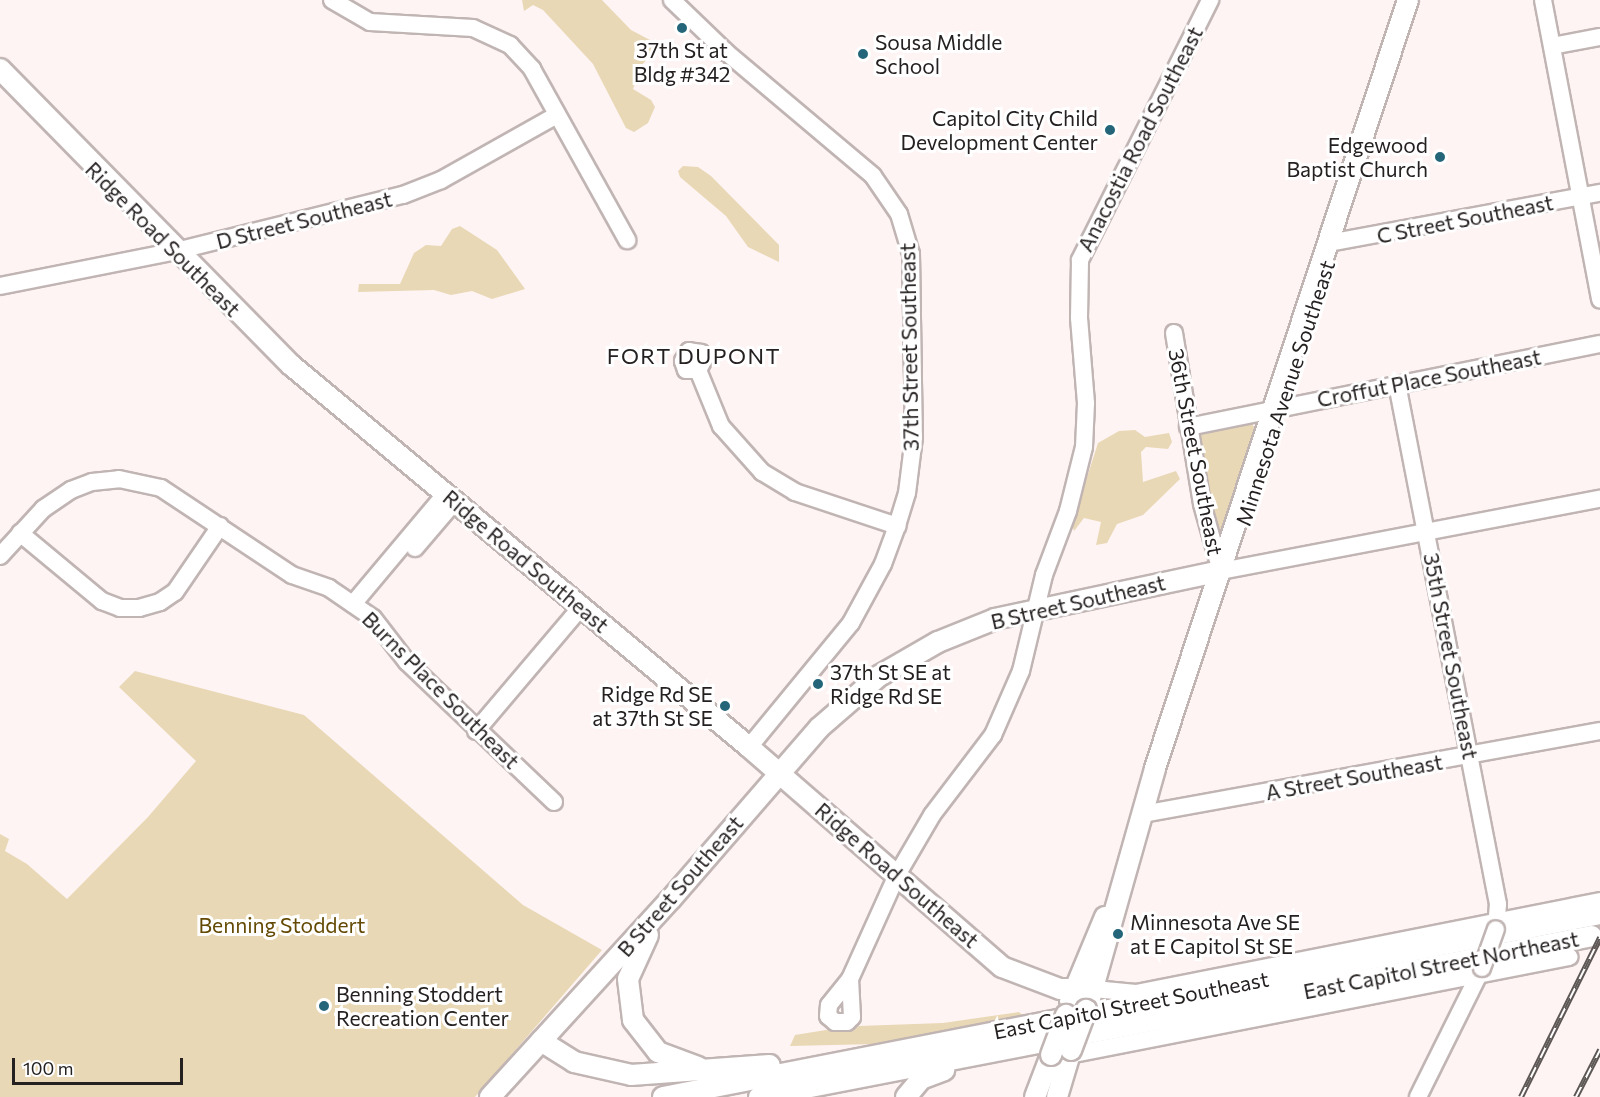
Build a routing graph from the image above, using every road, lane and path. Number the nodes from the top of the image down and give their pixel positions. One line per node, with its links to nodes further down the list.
1 (332, 0): 10 (street)
2 (672, 0): 27 (street, 37th Street Southeast)
3 (1210, 0): 34 (street, Anacostia Road Southeast)
4 (1408, 0): 14 (main road, Minnesota Avenue Southeast)
5 (1414, 0): 14 (main road, Minnesota Avenue Southeast)
6 (1543, 0): 8 (street)
7 (1600, 37): 8 (street)
8 (1552, 46): 12 (street)
9 (0, 69): 15 (main road, Ridge Road Southeast)
10 (557, 115): 13 (street); 15 (street, D Street Southeast)
11 (1600, 193): 12 (street, C Street Southeast)
12 (1580, 196): 14 (street, C Street Southeast); 17 (street)
13 (627, 240)
14 (1332, 243): 22 (main road, Minnesota Avenue Southeast)
15 (176, 251): 16 (street, D Street Southeast); 24 (main road, Ridge Road Southeast)
16 (0, 286)
17 (1600, 300)
18 (1174, 333): 23 (street, 36th Street Southeast)
19 (1600, 344): 21 (street, Croffut Place Southeast)
20 (698, 370): 27 (street)
21 (1397, 384): 22 (street, Croffut Place Southeast); 28 (street, 35th Street Southeast)
22 (1278, 408): 23 (street, Croffut Place Southeast); 31 (main road, Minnesota Avenue Southeast)
23 (1188, 427): 31 (street, 36th Street Southeast)
24 (451, 497): 32 (main road, Ridge Road Southeast); 33 (street)
25 (1600, 499): 28 (street, B Street Southeast)
26 (220, 526): 29 (street); 29 (street); 33 (street)
27 (897, 526): 37 (street, 37th Street Southeast)
28 (1427, 531): 31 (street, B Street Southeast); 38 (street, 35th Street Southeast)
29 (20, 533): 30 (street)
30 (0, 556)
31 (1224, 571): 34 (main road, B Street Southeast); 41 (main road, Minnesota Avenue Southeast)
32 (581, 606): 35 (street); 37 (main road, Ridge Road Southeast)
33 (357, 607): 35 (street, Burns Place Southeast)
34 (1037, 608): 39 (main road, B Street Southeast); 42 (street, Anacostia Road Southeast)
35 (476, 731): 40 (street, Burns Place Southeast)
36 (1600, 731): 38 (street, A Street Southeast)
37 (749, 747): 39 (main road, Ridge Road Southeast)
38 (1470, 756): 41 (street, A Street Southeast); 47 (street, 35th Street Southeast)
39 (779, 773): 42 (main road, Ridge Road Southeast); 43 (main road, B Street Southeast)
40 (554, 802)
41 (1143, 814): 45 (main road, Minnesota Avenue Southeast)
42 (897, 875): 51 (street, Anacostia Road Southeast); 53 (main road, Ridge Road Southeast)
43 (671, 899): 54 (main road, B Street Southeast); 58 (main road)
44 (1600, 901): 47 (street, East Capitol Street Southeast)
45 (1113, 909): 52 (main road, Minnesota Avenue Southeast); 53 (main road, Minnesota Avenue Southeast)
46 (1600, 914): 56 (main road, East Capitol Street Southeast)
47 (1498, 924): 50 (street, bridge); 52 (street, East Capitol Street Southeast)
48 (1593, 936): 55 (main road, East Capitol Street Northeast)
49 (1569, 957): 50 (street, East Capitol Street Northeast)
50 (1481, 970): 57 (street, East Capitol Street Northeast); 65 (street)
51 (850, 979)
52 (1094, 990): 53 (main road, Ridge Road Southeast); 57 (main road, Minnesota Avenue Southeast, bridge)
53 (1074, 992): 57 (main road, Minnesota Avenue Southeast, bridge)
54 (541, 1041): 58 (main road); 59 (main road, B Street Southeast)
55 (1032, 1044): 61 (main road, East Capitol Street Northeast); 62 (main road)
56 (883, 1054): 58 (main road); 60 (main road, East Capitol Street Southeast)
57 (1064, 1054): 63 (main road); 64 (main road)
58 (728, 1068)
59 (490, 1097)
60 (663, 1097)
61 (759, 1097)
62 (906, 1097)
63 (1035, 1097)
64 (1057, 1097)
65 (1418, 1097)

